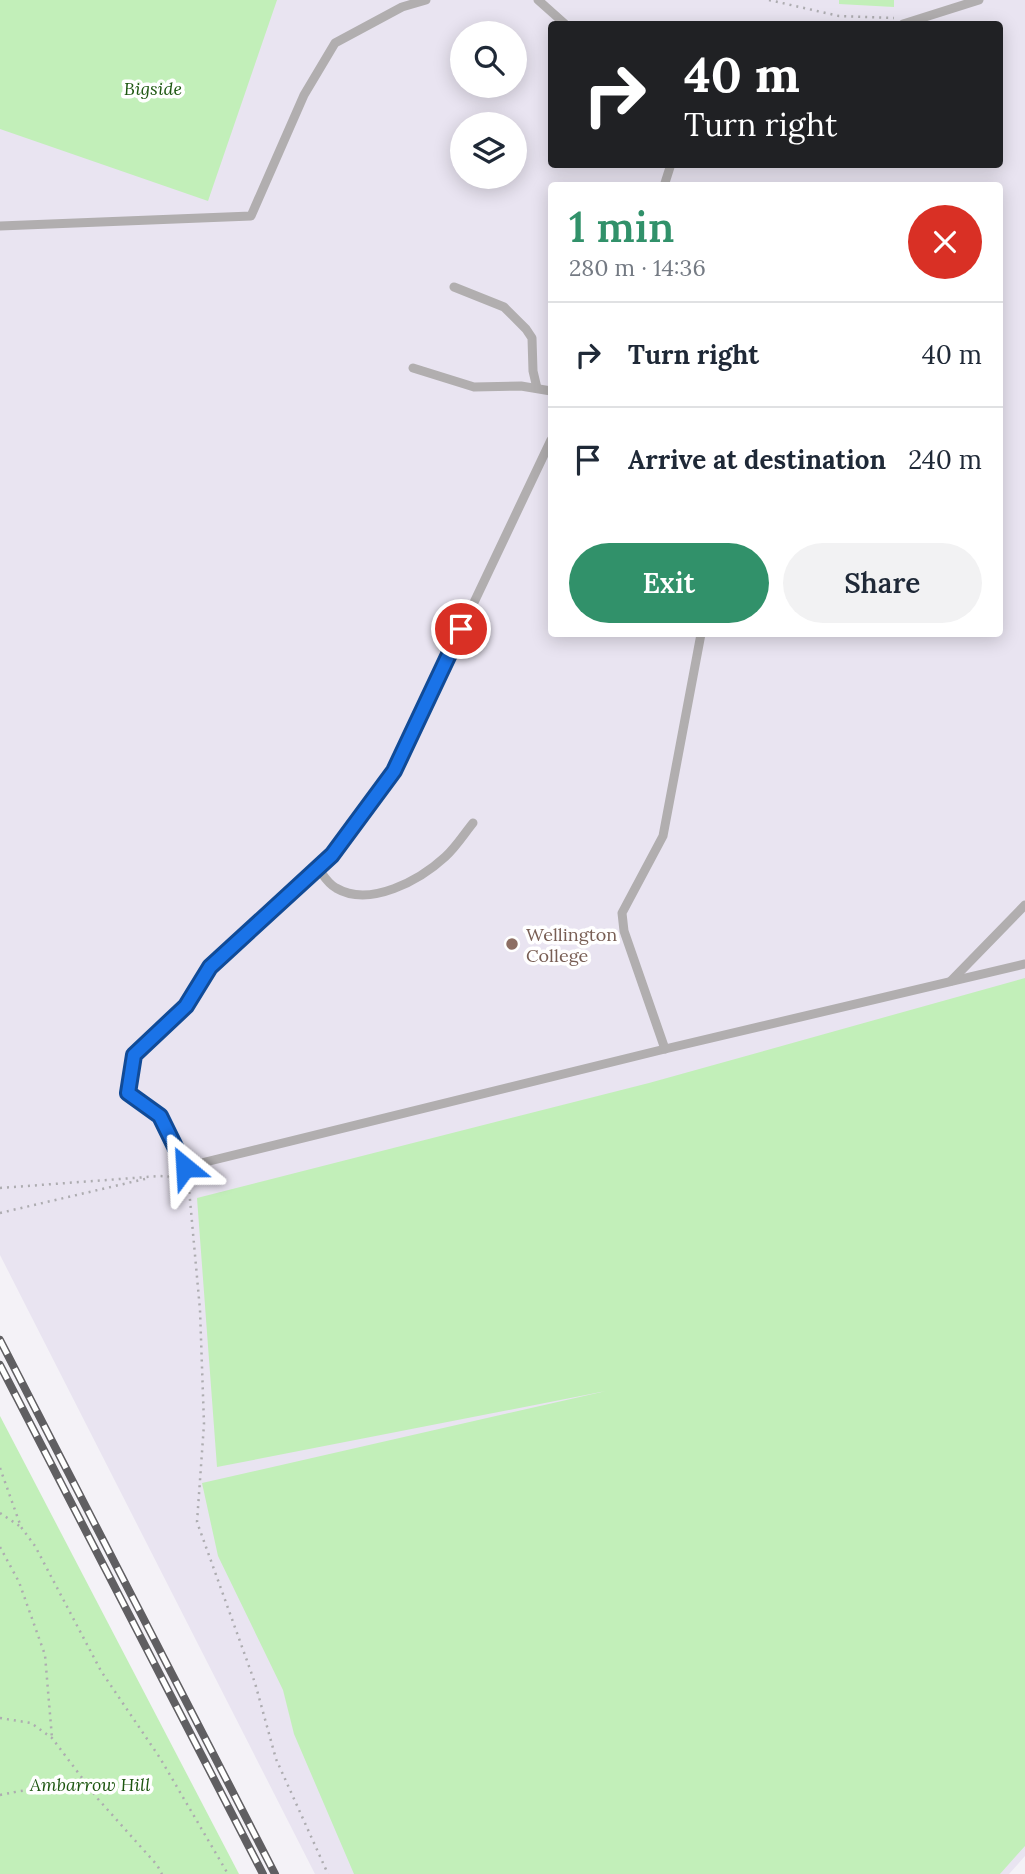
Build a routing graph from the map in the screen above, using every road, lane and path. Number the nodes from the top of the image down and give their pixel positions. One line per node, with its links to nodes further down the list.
1 (426, 0): 8 (lane)
2 (538, 0): 6 (lane)
3 (769, 0): 5 (path)
4 (979, 0): 7 (lane)
5 (893, 18)
6 (562, 21)
7 (912, 21)
8 (0, 226)
9 (454, 287): 11 (lane)
10 (412, 368): 11 (lane)
11 (537, 388): 12 (lane)
12 (548, 390)
13 (548, 446): 16 (lane)
14 (700, 637): 20 (lane)
15 (473, 823): 16 (lane)
16 (318, 868): 20 (lane)
17 (1025, 905): 19 (lane)
18 (1025, 964): 19 (lane)
19 (950, 982): 20 (lane)
20 (665, 1049)
21 (160, 1176): 22 (path); 23 (path); 34 (path)
22 (0, 1188)
23 (0, 1213)
24 (0, 1468): 26 (path)
25 (0, 1513): 26 (path)
26 (21, 1527): 33 (path)
27 (0, 1546): 29 (path)
28 (0, 1718): 29 (path)
29 (52, 1738): 30 (path)
30 (93, 1792): 31 (path); 32 (path)
31 (0, 1795)
32 (162, 1874)
33 (228, 1874)
34 (328, 1874)

